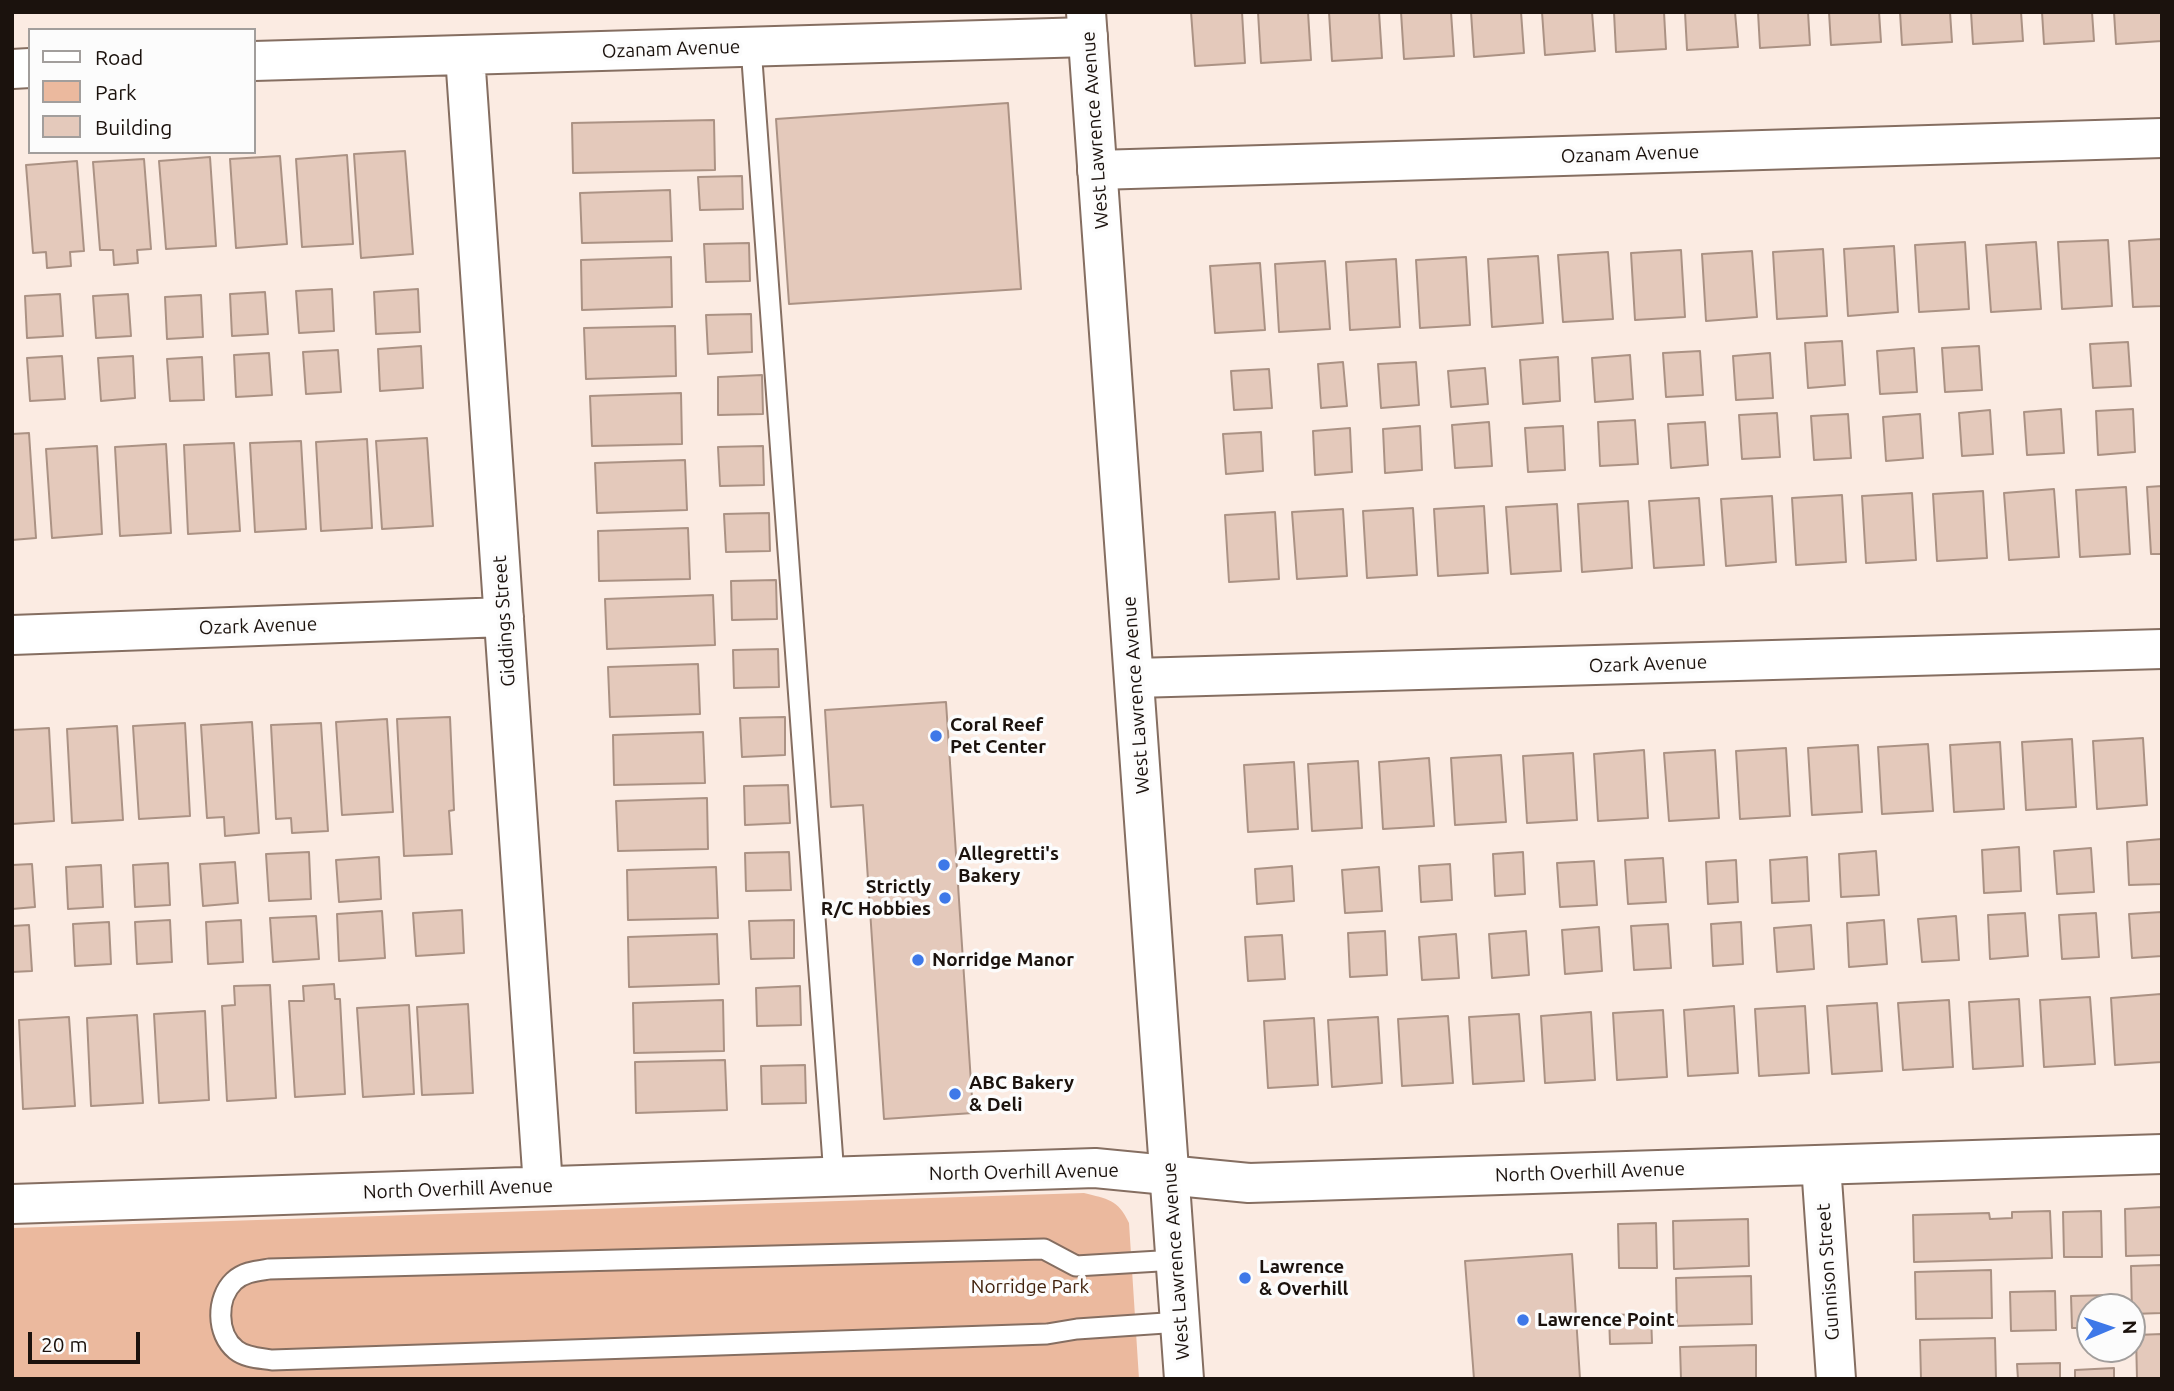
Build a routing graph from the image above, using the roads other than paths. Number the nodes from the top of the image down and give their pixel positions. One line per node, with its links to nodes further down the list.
1 (1087, 24): 2 (street, Ozanam Avenue); 6 (street, West Lawrence Avenue)
2 (751, 47): 3 (street, Ozanam Avenue); 14 (lane)
3 (465, 55): 4 (street, Ozanam Avenue); 7 (street, Giddings Street)
4 (256, 61)
5 (2162, 138): 6 (street, Ozanam Avenue)
6 (1097, 170): 10 (street, West Lawrence Avenue)
7 (504, 617): 8 (street, Ozark Avenue); 15 (street, Giddings Street)
8 (12, 635)
9 (2162, 649): 10 (street, Ozark Avenue)
10 (1135, 678): 13 (street, West Lawrence Avenue)
11 (2162, 1154): 12 (street, North Overhill Avenue)
12 (1821, 1165): 13 (street, North Overhill Avenue); 20 (street, Gunnison Street)
13 (1170, 1175): 14 (street, North Overhill Avenue); 17 (street, West Lawrence Avenue)
14 (834, 1177): 15 (street, North Overhill Avenue)
15 (543, 1186): 16 (street, North Overhill Avenue)
16 (12, 1204)
17 (1176, 1260): 18 (street, West Lawrence Avenue); 18 (lane)
18 (1180, 1322): 19 (street, West Lawrence Avenue)
19 (1184, 1379)
20 (1836, 1379)

